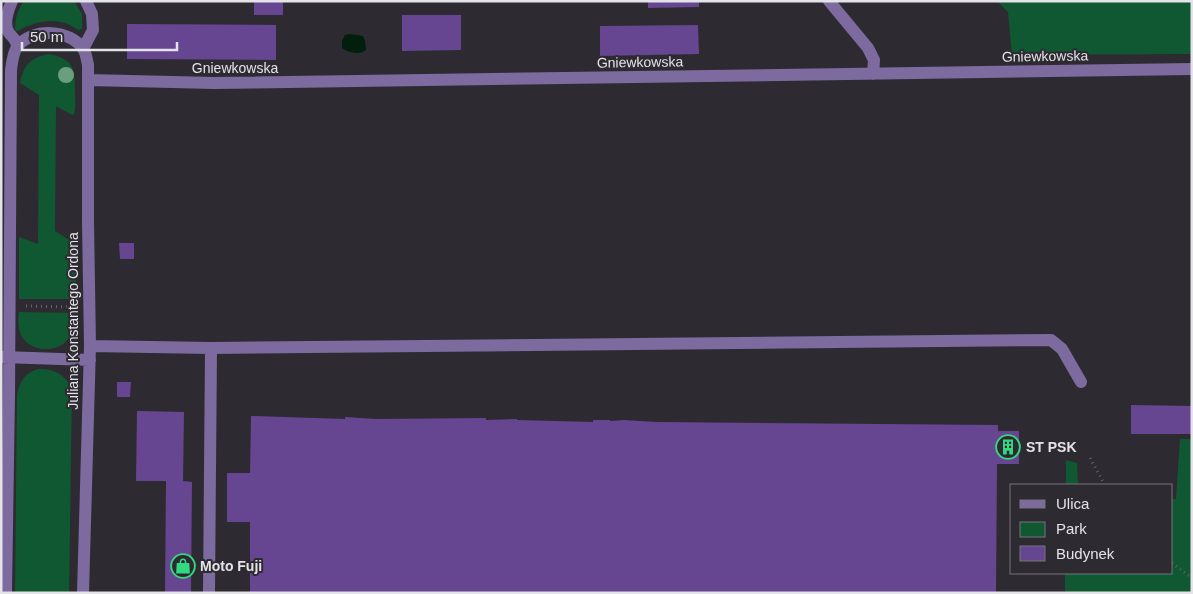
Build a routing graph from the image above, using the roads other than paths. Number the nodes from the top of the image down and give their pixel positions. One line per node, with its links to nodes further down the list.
1 (12, 1): 4 (street)
2 (86, 1): 5 (street)
3 (829, 1): 7 (street)
4 (17, 47): 5 (street); 9 (street)
5 (83, 49): 8 (street, Juliana Konstantego Ordona)
6 (1192, 69): 7 (street, Gniewkowska)
7 (873, 74): 8 (street, Gniewkowska)
8 (88, 80): 10 (street, Juliana Konstantego Ordona)
9 (6, 205): 12 (street)
10 (90, 346): 11 (street); 13 (street, Juliana Konstantego Ordona)
11 (211, 348): 14 (street); 17 (street)
12 (5, 357): 13 (street); 15 (street)
13 (90, 360): 16 (street, Juliana Konstantego Ordona)
14 (1081, 382)
15 (6, 593)
16 (84, 593)
17 (209, 593)

